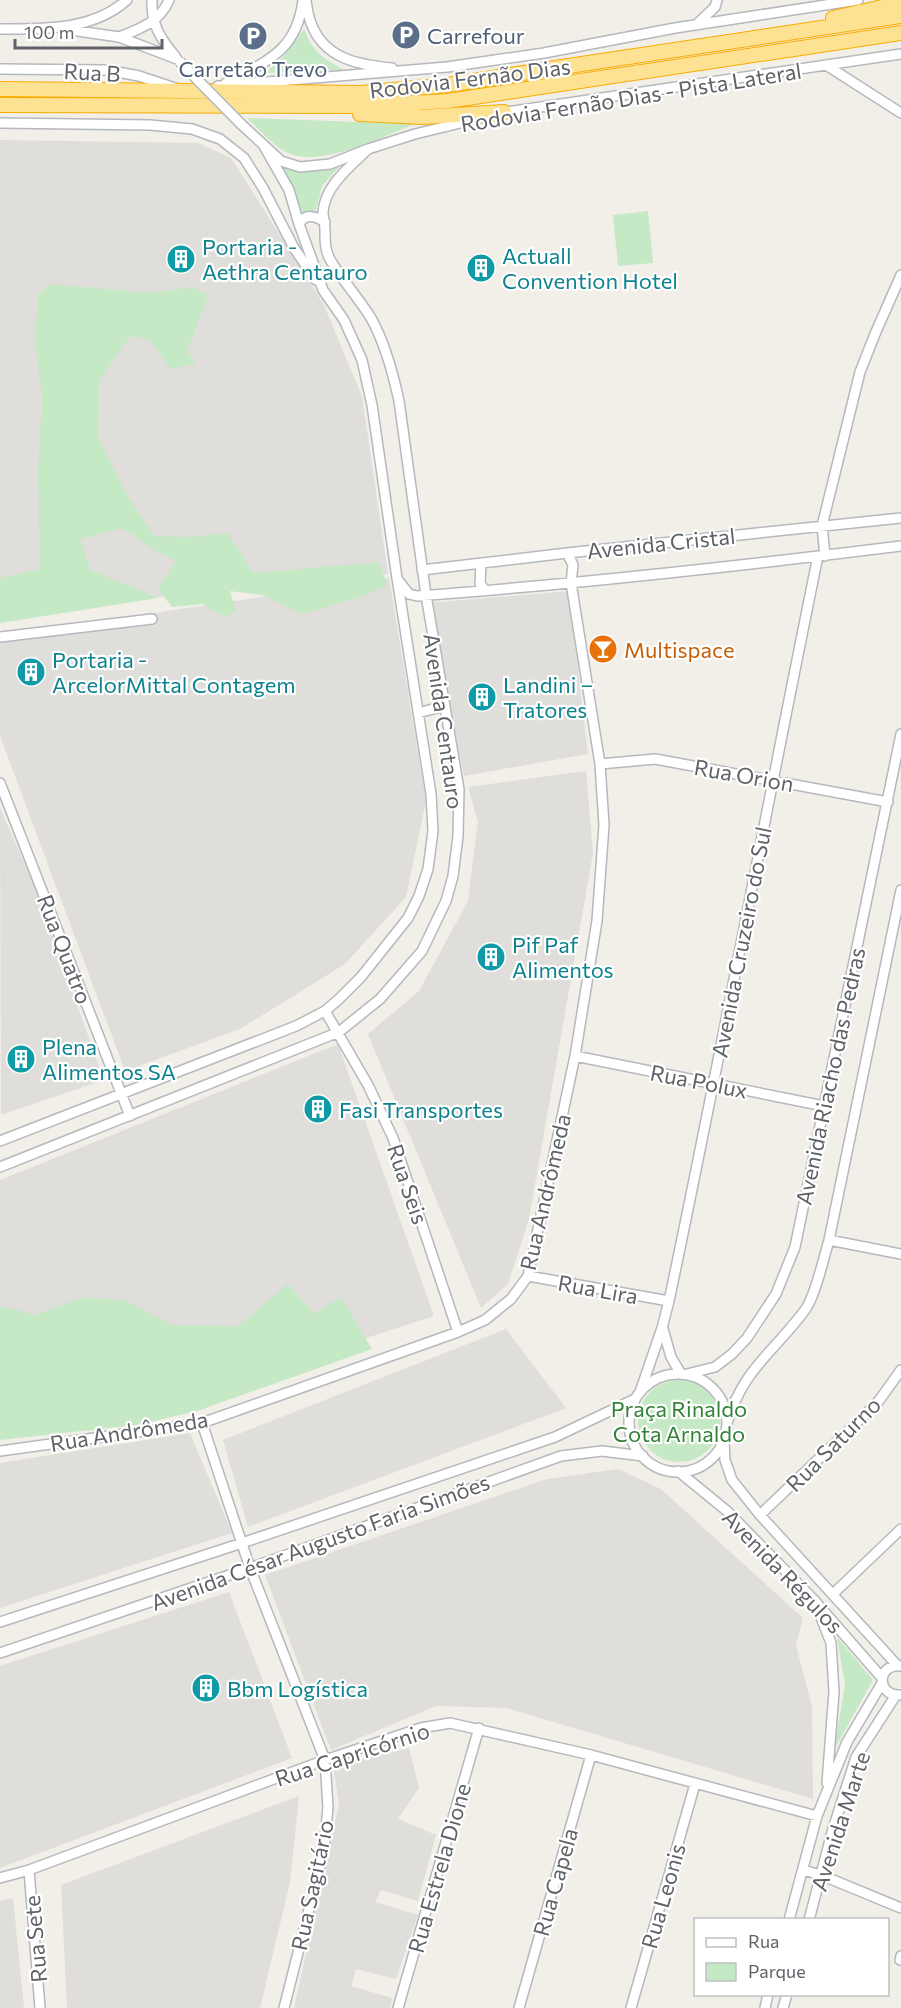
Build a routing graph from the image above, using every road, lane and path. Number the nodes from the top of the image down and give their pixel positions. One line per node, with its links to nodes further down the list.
1 (127, 0): 11 (street)
2 (152, 0): 9 (street)
3 (169, 0): 9 (street)
4 (304, 0): 20 (street); 21 (street)
5 (717, 0): 10 (street)
6 (858, 0): 10 (street)
7 (901, 3): 13 (highway)
8 (901, 16): 13 (highway, Rodovia Fernão Dias)
9 (153, 22): 15 (street); 17 (street)
10 (695, 26): 20 (street)
11 (59, 28): 12 (street); 15 (street)
12 (0, 29)
13 (804, 30): 23 (highway, Rodovia Fernão Dias)
14 (901, 33): 25 (highway, Rodovia Fernão Dias)
15 (119, 37): 17 (street)
16 (901, 54): 18 (street, Rodovia Fernão Dias - Pista Lateral)
17 (178, 61): 29 (street, bridge)
18 (826, 65): 26 (street, Rodovia Fernão Dias - Pista Lateral); 27 (street)
19 (0, 69): 23 (street, Rua B)
20 (416, 71): 21 (street)
21 (223, 85): 23 (street)
22 (0, 89): 23 (highway, Rodovia Fernão Dias)
23 (182, 90)
24 (0, 105): 25 (highway, Rodovia Fernão Dias)
25 (275, 106): 26 (highway)
26 (504, 112): 30 (street, Rodovia Fernão Dias - Pista Lateral)
27 (901, 113)
28 (0, 123): 34 (street)
29 (264, 146): 30 (street, Rodovia Fernão Dias - Pista Lateral); 32 (street, Avenida Centauro)
30 (368, 149): 31 (street, Avenida Centauro)
31 (325, 222): 32 (street); 41 (street, Avenida Centauro)
32 (299, 224): 34 (street, Avenida Centauro)
33 (901, 275): 36 (street, Avenida Cruzeiro do Sul)
34 (323, 290): 42 (street, Avenida Centauro)
35 (901, 518): 36 (street, Avenida Cristal)
36 (822, 526): 38 (street, Avenida Cristal); 39 (street, Avenida Cruzeiro do Sul)
37 (901, 546): 39 (street, Avenida Cristal)
38 (567, 553): 40 (street, Avenida Cristal); 43 (street, Rua Andrômeda)
39 (821, 556): 43 (street, Avenida Cristal); 52 (street, Avenida Cruzeiro do Sul)
40 (481, 564): 41 (street, Avenida Cristal); 44 (street)
41 (422, 570): 45 (street, Avenida Centauro)
42 (397, 578): 45 (street); 49 (street, Avenida Centauro)
43 (571, 583): 44 (street, Avenida Cristal); 51 (street, Rua Andrômeda)
44 (485, 590): 45 (street, Avenida Cristal)
45 (426, 595): 48 (street, Avenida Centauro)
46 (152, 620): 47 (street)
47 (0, 637)
48 (444, 706): 49 (street); 58 (street, Avenida Centauro)
49 (418, 713): 57 (street, Avenida Centauro)
50 (901, 734): 54 (street, Avenida Riacho das Pedras)
51 (600, 764): 52 (street, Rua Orion); 59 (street, Rua Andrômeda)
52 (772, 780): 54 (street, Rua Orion); 60 (street, Avenida Cruzeiro do Sul)
53 (0, 783): 61 (street, Rua Quatro)
54 (888, 802): 62 (street, Avenida Riacho das Pedras)
55 (901, 890): 56 (street, Avenida Riacho das Pedras)
56 (897, 929): 66 (street, Avenida Riacho das Pedras)
57 (326, 1011): 58 (street, Rua Seis); 61 (street, Avenida Centauro)
58 (339, 1032): 63 (street, Avenida Centauro); 71 (street, Rua Seis)
59 (575, 1056): 60 (street, Rua Polux); 68 (street, Rua Andrômeda)
60 (714, 1084): 62 (street, Rua Polux); 69 (street, Avenida Cruzeiro do Sul)
61 (121, 1093): 63 (street, Rua Quatro); 64 (street, Avenida Centauro)
62 (824, 1106): 73 (street, Avenida Riacho das Pedras)
63 (130, 1116): 65 (street, Avenida Centauro)
64 (0, 1141)
65 (0, 1167)
66 (829, 1240): 67 (street); 76 (street, Avenida Riacho das Pedras)
67 (901, 1254)
68 (528, 1276): 69 (street, Rua Lira); 71 (street, Rua Andrômeda)
69 (669, 1301): 70 (street, Avenida Cruzeiro do Sul)
70 (662, 1328): 73 (street); 74 (street, Avenida Cruzeiro do Sul)
71 (458, 1332): 75 (street, Rua Andrômeda)
72 (901, 1370): 81 (street, Rua Saturno)
73 (684, 1374): 74 (street); 76 (street)
74 (638, 1395): 79 (street); 83 (street, Avenida César Augusto Faria Simões)
75 (202, 1422): 78 (street, Rua Andrômeda); 83 (street, Rua Sagitário)
76 (727, 1423): 77 (street)
77 (724, 1440): 80 (street); 81 (street, Avenida Régulos)
78 (0, 1451)
79 (643, 1456): 80 (street); 84 (street, Avenida César Augusto Faria Simões)
80 (678, 1471): 86 (street, Avenida Régulos)
81 (760, 1515): 85 (street, Avenida Régulos)
82 (901, 1529): 85 (street)
83 (242, 1543): 84 (street, Rua Sagitário); 87 (street, Avenida César Augusto Faria Simões)
84 (250, 1568): 88 (street, Avenida César Augusto Faria Simões); 94 (street, Rua Sagitário)
85 (833, 1594): 89 (street, Avenida Régulos)
86 (814, 1600): 90 (street, Avenida Régulos); 96 (street)
87 (0, 1622)
88 (0, 1653)
89 (899, 1666): 90 (street, Avenida Marte)
90 (882, 1680): 91 (street, Avenida Régulos); 96 (street, Avenida Marte)
91 (898, 1695): 100 (street, Avenida Marte)
92 (479, 1728): 93 (street, Rua Capricórnio); 94 (street, Rua Capricórnio); 107 (street, Rua Estrela Dione)
93 (591, 1755): 95 (street, Rua Capricórnio); 108 (street, Rua Capela)
94 (325, 1760): 98 (street, Rua Capricórnio); 106 (street, Rua Sagitário)
95 (695, 1784): 97 (street, Rua Capricórnio); 109 (street, Rua Leonis)
96 (827, 1792): 97 (street, Avenida Marte)
97 (817, 1816): 99 (street, Avenida Marte)
98 (29, 1870): 101 (street, Rua Capricórnio); 105 (street, Rua Sete)
99 (803, 1870): 100 (street); 103 (street, Avenida Marte)
100 (821, 1875): 102 (street); 104 (street, Avenida Marte)
101 (0, 1878)
102 (901, 1908)
103 (790, 1918)
104 (810, 1918)
105 (40, 2008)
106 (284, 2008)
107 (398, 2008)
108 (519, 2008)
109 (631, 2008)

